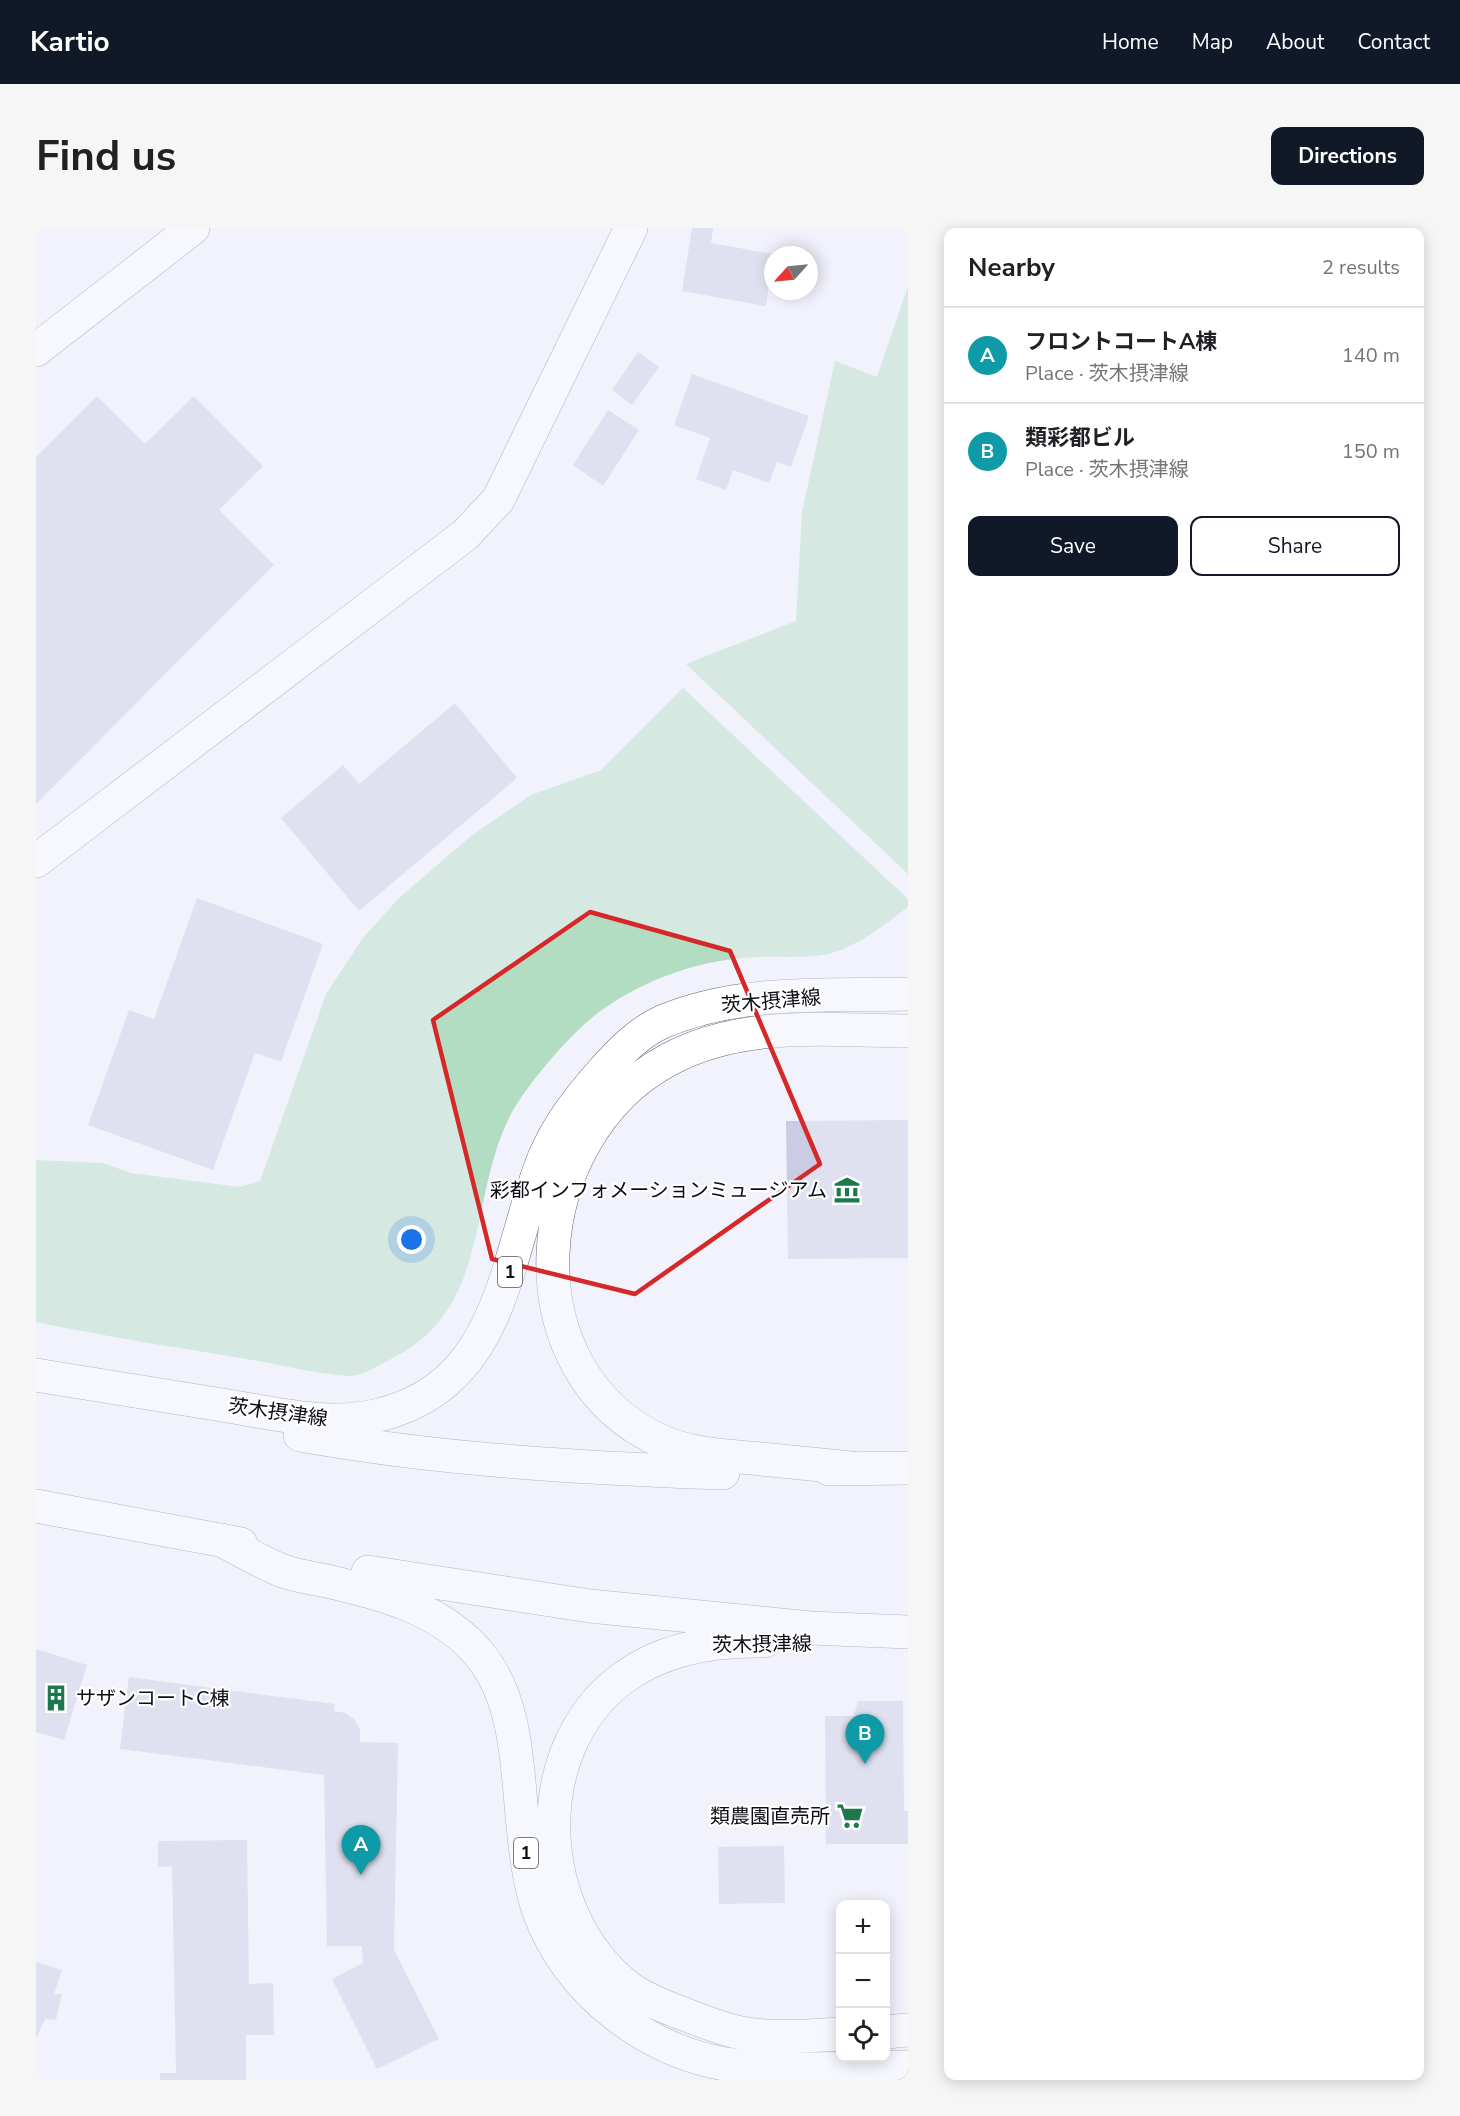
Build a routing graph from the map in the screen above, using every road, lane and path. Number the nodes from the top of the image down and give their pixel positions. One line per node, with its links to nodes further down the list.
1 (193, 228): 3 (main road)
2 (631, 228): 4 (main road)
3 (36, 351)
4 (36, 861)
5 (908, 994): 7 (main road, 茨木摂津線 / 1)
6 (908, 1031): 9 (main road, 茨木摂津線)
7 (36, 1375)
8 (36, 1388): 9 (main road, 茨木摂津線)
9 (851, 1468): 10 (main road, 茨木摂津線)
10 (908, 1468)
11 (36, 1506): 12 (main road, 茨木摂津線 / 1)
12 (221, 1540): 13 (main road, 茨木摂津線 / 1); 18 (main road, 茨木摂津線 / 1)
13 (908, 1632)
14 (908, 1646): 17 (main road, 茨木摂津線 / 1)
15 (908, 2030): 16 (main road)
16 (890, 2032)
17 (836, 2034)
18 (908, 2067)

